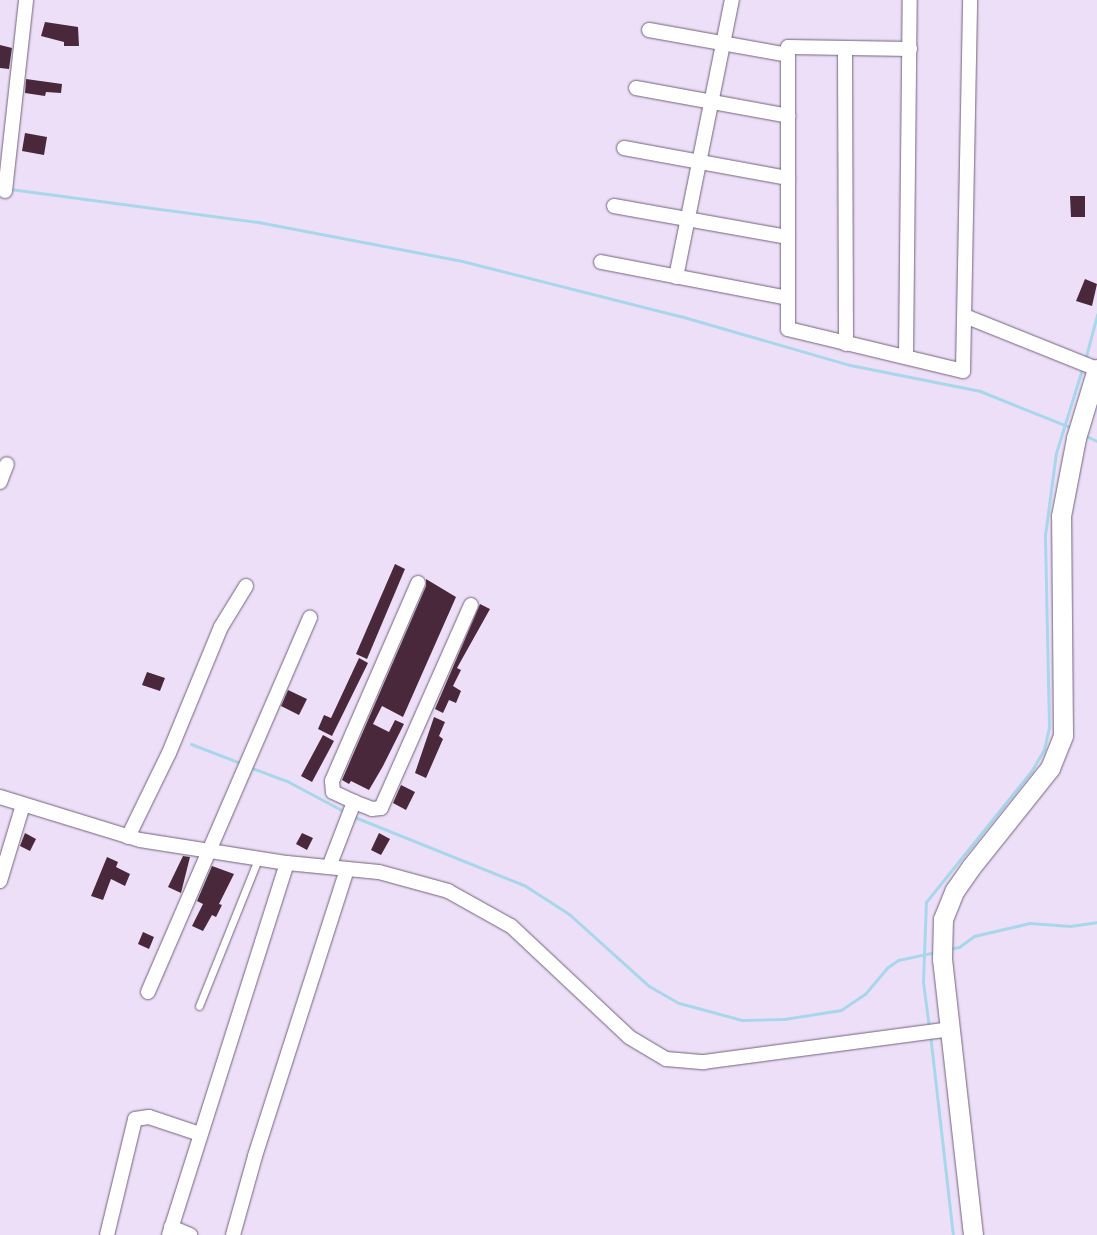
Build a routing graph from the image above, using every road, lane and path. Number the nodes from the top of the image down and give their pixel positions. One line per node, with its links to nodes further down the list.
1 (26, 0): 16 (street)
2 (732, 0): 6 (street)
3 (910, 0): 7 (street)
4 (970, 0): 23 (street)
5 (649, 30): 6 (street)
6 (723, 42): 9 (street); 11 (street)
7 (910, 49): 8 (street); 25 (street)
8 (845, 50): 9 (street); 24 (street)
9 (788, 55): 12 (street)
10 (636, 88): 11 (street)
11 (712, 100): 12 (street); 14 (street)
12 (788, 116): 15 (street)
13 (624, 148): 14 (street)
14 (700, 160): 15 (street); 18 (street)
15 (788, 178): 19 (street)
16 (5, 191)
17 (614, 206): 18 (street)
18 (688, 220): 19 (street); 21 (street)
19 (788, 238): 22 (street)
20 (601, 262): 21 (street)
21 (676, 277): 22 (street)
22 (788, 298): 24 (street)
23 (965, 316): 25 (street); 26 (street)
24 (846, 344): 25 (street)
25 (906, 355)
26 (1097, 369): 45 (street)
27 (7, 464): 28 (street)
28 (0, 482)
29 (418, 583): 34 (street)
30 (246, 586): 36 (street)
31 (471, 605): 34 (street)
32 (310, 618): 37 (street)
33 (0, 798): 35 (street)
34 (354, 802): 40 (street)
35 (23, 805): 36 (street); 42 (street)
36 (128, 837): 37 (street)
37 (208, 851): 38 (street); 43 (street)
38 (258, 859): 39 (street); 44 (lane)
39 (287, 863): 40 (street); 46 (street)
40 (329, 867): 41 (street)
41 (347, 869): 45 (street); 50 (street)
42 (0, 881)
43 (148, 992)
44 (199, 1006)
45 (945, 1030): 51 (street)
46 (200, 1134): 47 (street); 48 (street)
47 (170, 1231): 49 (street)
48 (107, 1235)
49 (190, 1235)
50 (233, 1235)
51 (974, 1235)

